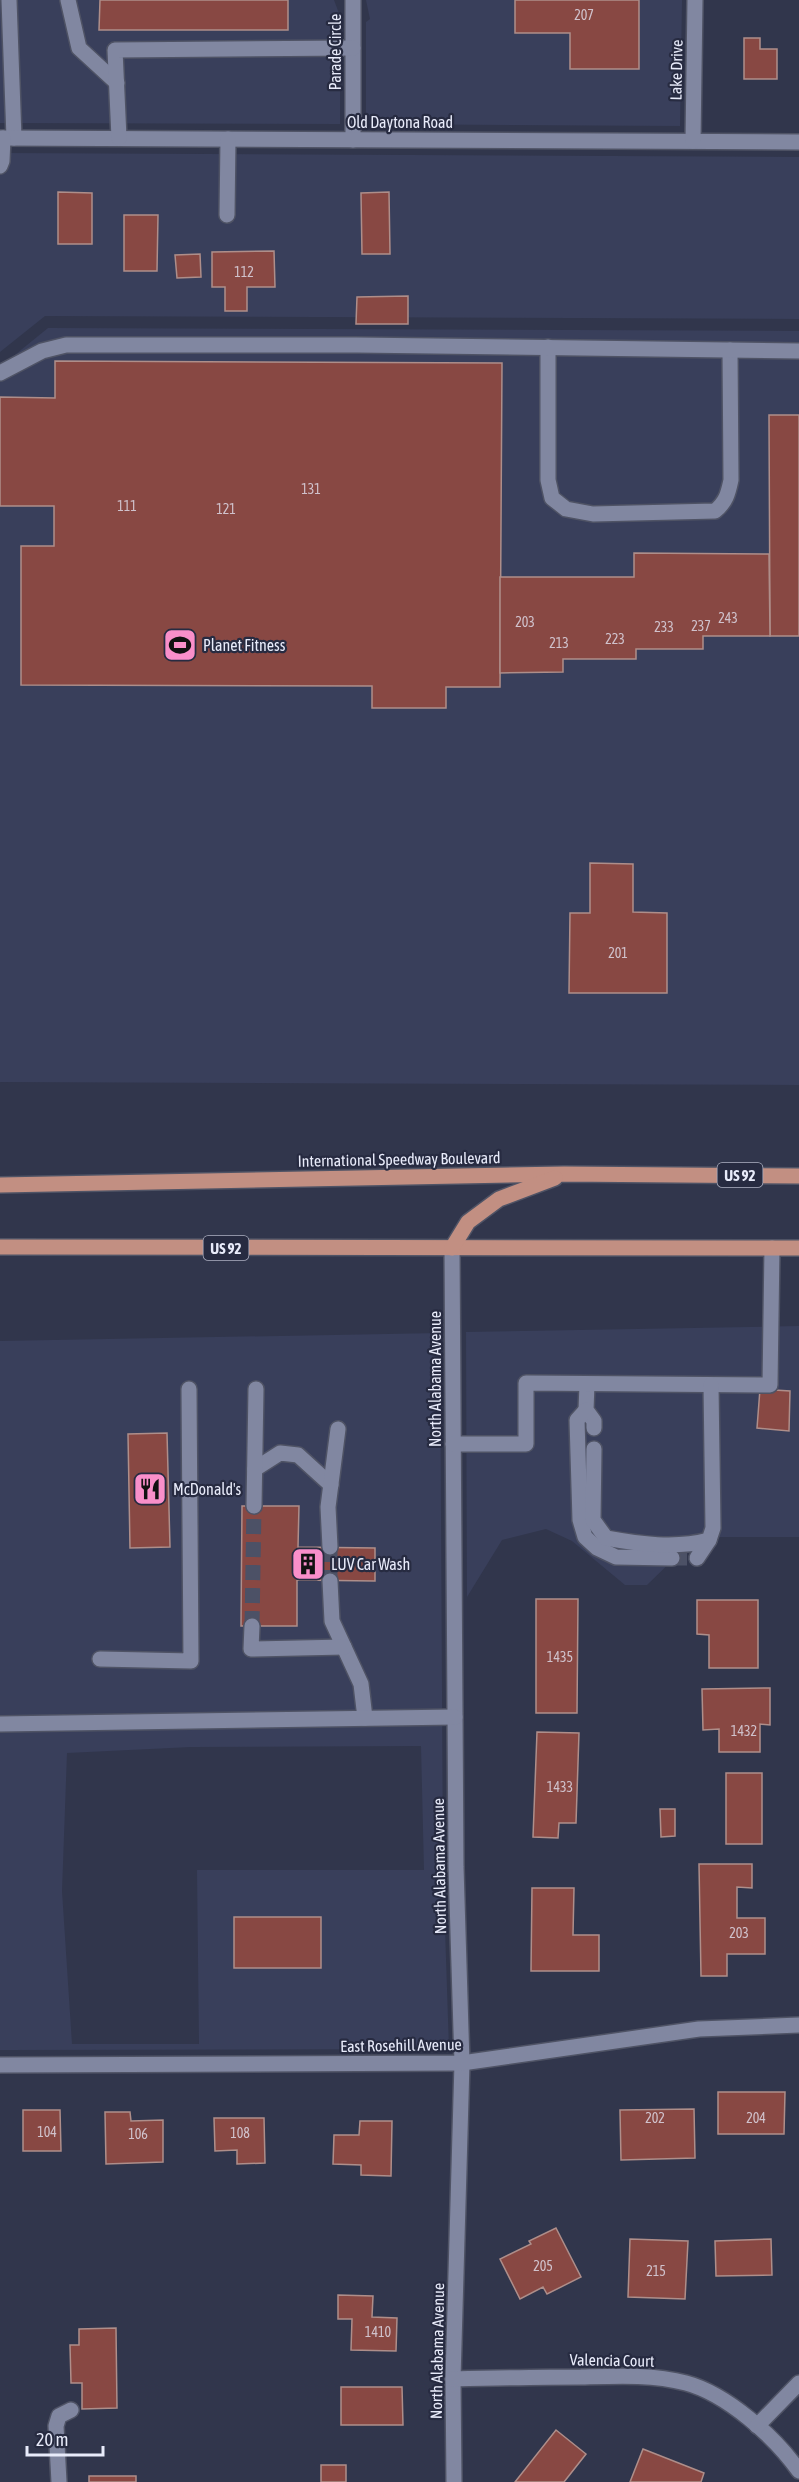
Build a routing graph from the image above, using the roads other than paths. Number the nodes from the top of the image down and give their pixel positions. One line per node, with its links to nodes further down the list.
1 (9, 0): 7 (street)
2 (68, 0): 6 (street)
3 (695, 0): 11 (street, Lake Drive)
4 (351, 4): 5 (street, Parade Circle)
5 (353, 48): 6 (street); 10 (street, Parade Circle)
6 (117, 83): 8 (street)
7 (5, 138): 8 (street, Old Daytona Road); 13 (street)
8 (119, 138): 9 (street, Old Daytona Road)
9 (228, 139): 10 (street, Old Daytona Road); 14 (street)
10 (353, 140): 11 (street, Old Daytona Road)
11 (693, 141): 12 (street, Old Daytona Road)
12 (799, 142)
13 (0, 166)
14 (227, 215)
15 (548, 347): 16 (street); 16 (street); 18 (street)
16 (730, 350): 17 (street)
17 (799, 351)
18 (0, 373)
19 (564, 1174): 20 (main road, International Speedway Boulevard / US 92); 21 (main road, International Speedway Boulevard / US 92); 23 (main road)
20 (799, 1176)
21 (0, 1185)
22 (0, 1247): 23 (main road, US 92)
23 (452, 1248): 24 (main road, US 92); 33 (street, North Alabama Avenue)
24 (772, 1248): 25 (main road, US 92); 27 (street)
25 (799, 1248)
26 (587, 1384): 27 (street); 30 (street); 33 (street)
27 (711, 1384): 38 (street)
28 (189, 1389): 45 (street)
29 (256, 1389): 35 (street)
30 (586, 1410): 31 (street); 40 (street)
31 (594, 1428)
32 (338, 1429): 36 (street)
33 (453, 1443): 46 (street, North Alabama Avenue)
34 (594, 1449): 38 (street)
35 (255, 1469): 36 (street); 37 (street)
36 (331, 1485): 39 (street)
37 (254, 1506)
38 (709, 1540): 41 (street)
39 (330, 1547)
40 (672, 1558)
41 (697, 1558)
42 (330, 1581): 44 (street)
43 (252, 1626): 44 (street)
44 (344, 1647): 47 (street)
45 (100, 1659)
46 (455, 1717): 47 (street); 50 (street, North Alabama Avenue)
47 (364, 1718): 48 (street)
48 (0, 1724)
49 (799, 2025): 50 (street, East Rosehill Avenue)
50 (462, 2063): 51 (street, East Rosehill Avenue); 52 (street, North Alabama Avenue)
51 (0, 2065)
52 (453, 2379): 55 (street, Valencia Court); 58 (street, North Alabama Avenue)
53 (799, 2383): 55 (street)
54 (71, 2410): 57 (street)
55 (757, 2426): 56 (street, Valencia Court)
56 (799, 2471)
57 (59, 2482)
58 (454, 2482)

